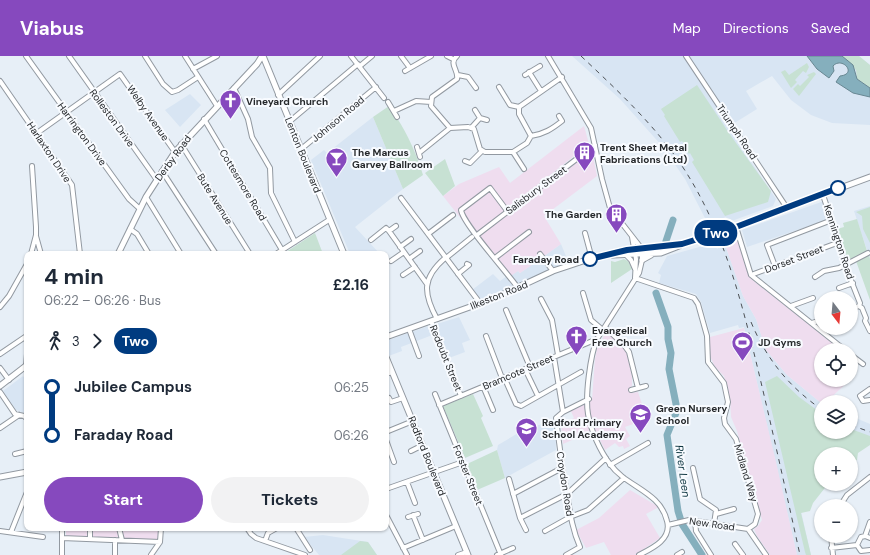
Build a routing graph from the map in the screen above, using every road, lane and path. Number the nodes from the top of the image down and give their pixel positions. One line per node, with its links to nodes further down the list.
1 (26, 56): 41 (street, Harrington Drive)
2 (69, 56): 32 (street, Rolleston Drive)
3 (145, 56): 24 (street)
4 (185, 56): 19 (street)
5 (217, 56): 19 (street)
6 (263, 56): 29 (main road, Derby Road); 33 (main road, Lenton Boulevard)
7 (320, 56): 33 (street)
8 (351, 56): 16 (street)
9 (372, 56): 16 (street)
10 (401, 56): 18 (street)
11 (431, 56): 18 (street)
12 (447, 56): 15 (street)
13 (548, 56): 25 (street)
14 (686, 56): 70 (street, Triumph Road)
15 (455, 58): 22 (street)
16 (359, 65): 27 (street); 47 (street)
17 (540, 66): 21 (street)
18 (410, 68): 20 (street)
19 (193, 69): 24 (street)
20 (405, 71)
21 (529, 72): 23 (street); 31 (street)
22 (458, 75): 30 (street); 36 (street)
23 (525, 75)
24 (198, 77): 37 (street)
25 (562, 78): 31 (street); 53 (street)
26 (0, 81): 50 (street, Harlaxton Drive)
27 (376, 87): 34 (street); 55 (street, Johnson Road)
28 (499, 87): 38 (street)
29 (234, 88): 37 (main road, Derby Road); 89 (street)
30 (476, 88)
31 (541, 91): 38 (street)
32 (94, 93): 41 (street); 57 (street, Welby Avenue); 66 (street, Rolleston Drive)
33 (278, 95): 47 (main road, Lenton Boulevard)
34 (384, 98)
35 (388, 102): 40 (street)
36 (431, 102): 40 (street); 48 (street)
37 (217, 106): 45 (main road, Derby Road)
38 (519, 107): 51 (street)
39 (475, 110): 44 (street)
40 (394, 111): 43 (street)
41 (66, 112): 50 (street); 71 (street, Harrington Drive)
42 (558, 116): 51 (street)
43 (397, 117)
44 (480, 118): 46 (street); 49 (street)
45 (204, 119): 52 (main road, Derby Road); 93 (street, Cottesmore Road)
46 (487, 120)
47 (289, 122): 55 (main road, Lenton Boulevard)
48 (450, 128): 49 (street); 54 (street)
49 (471, 128): 56 (street)
50 (37, 133): 96 (street, Harlaxton Drive)
51 (532, 136): 58 (street)
52 (181, 144): 57 (main road, Derby Road); 101 (street, Bute Avenue)
53 (595, 145): 72 (street, Salisbury Street); 86 (street)
54 (416, 147)
55 (300, 150): 74 (main road, Lenton Boulevard)
56 (482, 150): 58 (street); 59 (street)
57 (175, 152): 64 (main road, Derby Road)
58 (513, 152): 60 (street)
59 (465, 161)
60 (519, 162): 61 (street); 63 (street)
61 (515, 165)
62 (32, 166): 83 (street)
63 (524, 169)
64 (162, 171): 66 (main road, Derby Road); 100 (street)
65 (870, 177): 67 (main road)
66 (157, 180): 68 (main road, Derby Road)
67 (823, 195): 70 (main road); 75 (street, Kennington Road)
68 (146, 197): 71 (main road, Derby Road); 99 (street)
69 (401, 198): 82 (street)
70 (787, 208): 77 (main road)
71 (140, 209): 78 (main road, Derby Road)
72 (508, 212): 84 (street, Salisbury Street); 84 (street)
73 (453, 215): 82 (street)
74 (329, 220): 89 (street); 102 (main road, Lenton Boulevard)
75 (832, 220): 90 (street, Kennington Road); 118 (street)
76 (396, 226): 79 (street)
77 (736, 227): 91 (main road, bridge); 125 (street)
78 (130, 229): 97 (main road, Derby Road); 98 (street)
79 (389, 231): 88 (street); 92 (street)
80 (529, 232): 112 (street)
81 (585, 233): 114 (street)
82 (428, 234): 111 (street)
83 (36, 235): 94 (street); 95 (street)
84 (477, 235): 112 (street)
85 (472, 237): 111 (street)
86 (632, 237): 105 (street); 108 (street)
87 (412, 239): 92 (street)
88 (371, 240)
89 (295, 242): 93 (street)
90 (838, 243): 116 (street, Kennington Road); 118 (street, Dorset Street)
91 (682, 244): 108 (main road); 108 (main road)
92 (400, 247): 104 (street)
93 (282, 250)
94 (32, 251)
95 (40, 251)
96 (80, 251)
97 (119, 251)
98 (147, 251)
99 (179, 251)
100 (214, 251)
101 (248, 251)
102 (343, 251)
103 (420, 251): 113 (street)
104 (404, 252): 113 (street); 115 (street)
105 (635, 252): 108 (main road); 109 (main road); 110 (main road); 121 (street)
106 (868, 253): 116 (street)
107 (540, 254): 122 (street)
108 (642, 254): 127 (street)
109 (612, 255): 110 (main road); 114 (main road, Ilkeston Road)
110 (626, 255): 121 (street)
111 (446, 258): 123 (street); 129 (street)
112 (495, 258): 130 (street)
113 (409, 259): 119 (street)
114 (592, 259): 122 (main road, Ilkeston Road)
115 (391, 261)
116 (847, 264): 126 (street); 128 (street, Kennington Road)
117 (468, 265): 123 (street)
118 (775, 266): 125 (street, Dorset Street)
119 (415, 267): 124 (street); 129 (street)
120 (24, 269): 138 (street)
121 (635, 270): 127 (street)
122 (553, 272): 130 (main road, Ilkeston Road)
123 (458, 274): 135 (street)
124 (403, 275)
125 (751, 275): 136 (street)
126 (815, 277)
127 (635, 278): 144 (street); 226 (street, Midland Way)
128 (853, 283): 131 (street); 137 (street, Kennington Road)
129 (427, 284): 140 (street)
130 (518, 288): 135 (main road, Ilkeston Road)
131 (839, 288)
132 (583, 293): 144 (street)
133 (812, 298): 136 (street)
134 (541, 299): 153 (street)
135 (480, 304): 140 (main road, Ilkeston Road)
136 (791, 306): 142 (street)
137 (859, 306): 145 (street, Kennington Road)
138 (0, 307)
139 (507, 309): 157 (street)
140 (437, 319): 141 (main road, Ilkeston Road)
141 (431, 321): 143 (main road, Ilkeston Road); 175 (street, Redoubt Street)
142 (812, 323): 150 (street)
143 (409, 329): 146 (main road, Ilkeston Road); 152 (street)
144 (605, 329): 149 (street); 170 (street)
145 (870, 331)
146 (389, 336)
147 (486, 336): 164 (street)
148 (24, 338): 151 (street)
149 (597, 339): 153 (street, Bramcote Street); 179 (street)
150 (836, 343)
151 (0, 354)
152 (419, 356)
153 (556, 356): 157 (street, Bramcote Street); 166 (street)
154 (858, 361): 156 (street)
155 (389, 364): 161 (main road, Radford Boulevard)
156 (862, 364)
157 (530, 367): 160 (street, Bramcote Street)
158 (0, 368): 165 (street)
159 (24, 368): 165 (main road)
160 (525, 369): 164 (street, Bramcote Street); 176 (street)
161 (392, 372): 163 (street); 178 (main road, Radford Boulevard)
162 (581, 372): 166 (street)
163 (389, 373)
164 (503, 378): 168 (street, Bramcote Street); 176 (street)
165 (9, 380): 167 (main road)
166 (559, 384): 176 (street); 183 (street)
167 (0, 386)
168 (483, 386): 175 (street, Bramcote Street); 182 (street)
169 (646, 386): 170 (street)
170 (638, 388): 172 (street)
171 (870, 389): 180 (street)
172 (631, 390)
173 (0, 392): 184 (street)
174 (435, 394): 181 (street, Forster Street)
175 (460, 396): 181 (street, Bramcote Street)
176 (538, 396)
177 (389, 398): 178 (street)
178 (403, 398): 186 (main road, Radford Boulevard)
179 (589, 399): 183 (street); 196 (street)
180 (870, 400)
181 (439, 405): 198 (street, Forster Street)
182 (493, 410)
183 (563, 412): 200 (street, Croydon Road)
184 (19, 415): 185 (street); 187 (street)
185 (24, 416)
186 (413, 421): 188 (street); 189 (main road, Radford Boulevard)
187 (0, 428)
188 (389, 431)
189 (423, 445): 192 (street); 203 (main road, Radford Boulevard)
190 (389, 448): 195 (street)
191 (647, 449): 199 (street)
192 (411, 451)
193 (24, 452): 194 (street)
194 (15, 454)
195 (391, 454): 197 (street)
196 (606, 458): 199 (street); 211 (street)
197 (394, 462)
198 (463, 462): 203 (street); 257 (street, Forster Street)
199 (610, 465): 206 (street)
200 (562, 468): 210 (street); 211 (street, Croydon Road)
201 (694, 468): 216 (street)
202 (24, 473): 204 (main road)
203 (434, 473): 208 (street); 225 (main road, Radford Boulevard)
204 (0, 477)
205 (870, 477): 212 (street)
206 (624, 478): 218 (street); 223 (street)
207 (509, 479): 210 (street)
208 (407, 482): 209 (street); 213 (street)
209 (389, 488)
210 (513, 494): 219 (street)
211 (567, 494): 218 (street, Croydon Road); 219 (street)
212 (844, 499)
213 (412, 501)
214 (24, 507): 236 (street)
215 (734, 509): 216 (street)
216 (716, 514): 224 (street)
217 (408, 517): 245 (street)
218 (570, 517): 237 (street); 265 (street, Croydon Road)
219 (520, 518): 227 (street)
220 (389, 521): 251 (street)
221 (695, 521): 223 (street, New Road); 224 (street, New Road); 266 (street)
222 (870, 522): 238 (street)
223 (668, 524): 258 (street)
224 (714, 524): 226 (street, New Road)
225 (456, 526): 245 (street); 256 (main road, Radford Boulevard)
226 (748, 529): 268 (street, New Road)
227 (526, 530)
228 (0, 531): 236 (street)
229 (62, 531): 240 (street)
230 (90, 531): 242 (street)
231 (120, 531): 244 (street)
232 (161, 531): 247 (street)
233 (249, 531): 246 (street)
234 (272, 531): 246 (street)
235 (298, 531): 254 (street)
236 (11, 532): 239 (street)
237 (551, 534)
238 (865, 536): 241 (street); 250 (street)
239 (43, 537)
240 (62, 538): 242 (street); 259 (street)
241 (870, 538)
242 (90, 539): 243 (street)
243 (115, 540): 244 (street); 260 (street)
244 (122, 540): 247 (street)
245 (423, 540): 251 (street)
246 (265, 541): 262 (street)
247 (160, 542): 261 (street)
248 (831, 543): 253 (street)
249 (735, 544): 267 (street)
250 (857, 545): 253 (street); 255 (street)
251 (403, 548): 263 (street)
252 (513, 548): 257 (street)
253 (831, 548): 269 (street)
254 (310, 550)
255 (868, 552)
256 (468, 553): 264 (street)
257 (500, 554)
258 (642, 554)
259 (62, 555)
260 (115, 555)
261 (151, 555)
262 (305, 555)
263 (407, 555)
264 (458, 555)
265 (566, 555)
266 (711, 555)
267 (743, 555)
268 (766, 555)
269 (833, 555)

